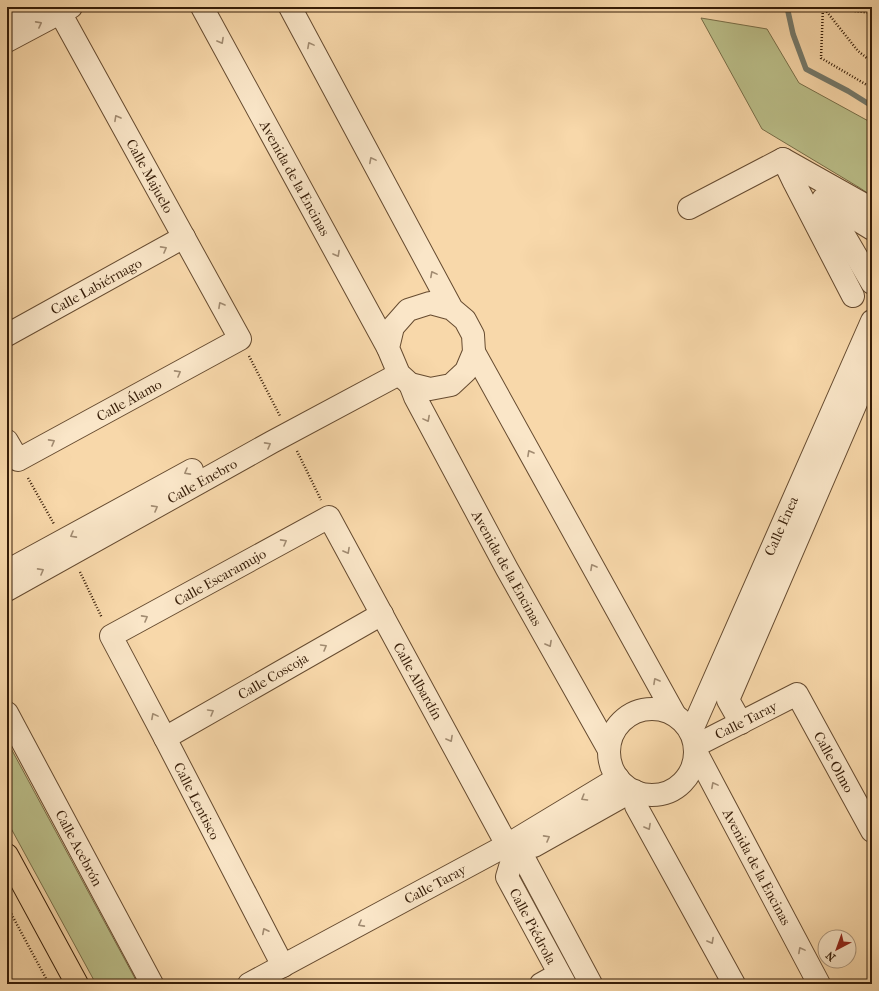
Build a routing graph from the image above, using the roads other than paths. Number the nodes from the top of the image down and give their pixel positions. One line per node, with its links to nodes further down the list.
1 (36, 7): 5 (street)
2 (202, 7): 19 (street, Avenida de la Encinas, one-way to 19)
3 (290, 7): 14 (street, one-way to 3)
4 (62, 9): 6 (street, one-way to 4); 11 (street, Calle Majuelo, one-way to 4)
5 (7, 23)
6 (7, 41)
7 (783, 158): 8 (street); 9 (street); 13 (street)
8 (689, 208)
9 (872, 209)
10 (872, 229): 12 (street)
11 (184, 237): 16 (street, Calle Labiérnago, one-way to 11); 17 (street, Calle Majuelo, one-way to 11)
12 (872, 283)
13 (853, 296)
14 (452, 309): 18 (street); 19 (street)
15 (872, 320): 33 (street, Calle Enea)
16 (7, 335)
17 (240, 339): 21 (street, Calle Álamo, one-way to 17)
18 (474, 352): 19 (street); 30 (street, one-way to 18)
19 (398, 366): 23 (street, Calle Enebro); 34 (street, Avenida de la Encinas, one-way to 34)
20 (872, 366): 31 (street)
21 (7, 441)
22 (329, 517): 26 (street, Calle Albardín, one-way to 26); 27 (street, Calle Escaramujo, one-way to 22)
23 (67, 547): 24 (street, Calle Enebro, one-way to 24); 25 (street, Calle Enebro, one-way to 23)
24 (7, 571)
25 (7, 590)
26 (382, 614): 32 (street, Calle Coscoja, one-way to 26); 37 (street, Calle Albardín, one-way to 37)
27 (111, 636): 32 (street, Calle Lentisco, one-way to 27)
28 (797, 694): 31 (street, Calle Taray); 36 (street, Calle Olmo)
29 (7, 713): 42 (street, Calle Acebrón)
30 (675, 715): 33 (street); 34 (street)
31 (741, 723): 33 (street, Calle Taray)
32 (165, 738): 39 (street, Calle Lentisco, one-way to 32)
33 (694, 743): 35 (street); 46 (street, Avenida de la Encinas, one-way to 33)
34 (609, 750): 35 (street)
35 (628, 787): 37 (street, Calle Taray); 45 (street, one-way to 45)
36 (872, 830)
37 (514, 852): 39 (street, Calle Taray); 40 (street, Calle Piédrola); 44 (street, Calle Albardín)
38 (7, 855): 41 (main road)
39 (281, 975): 43 (street, Calle Taray)
40 (555, 981)
41 (77, 984)
42 (152, 984)
43 (249, 984)
44 (591, 984)
45 (734, 984)
46 (819, 984)

